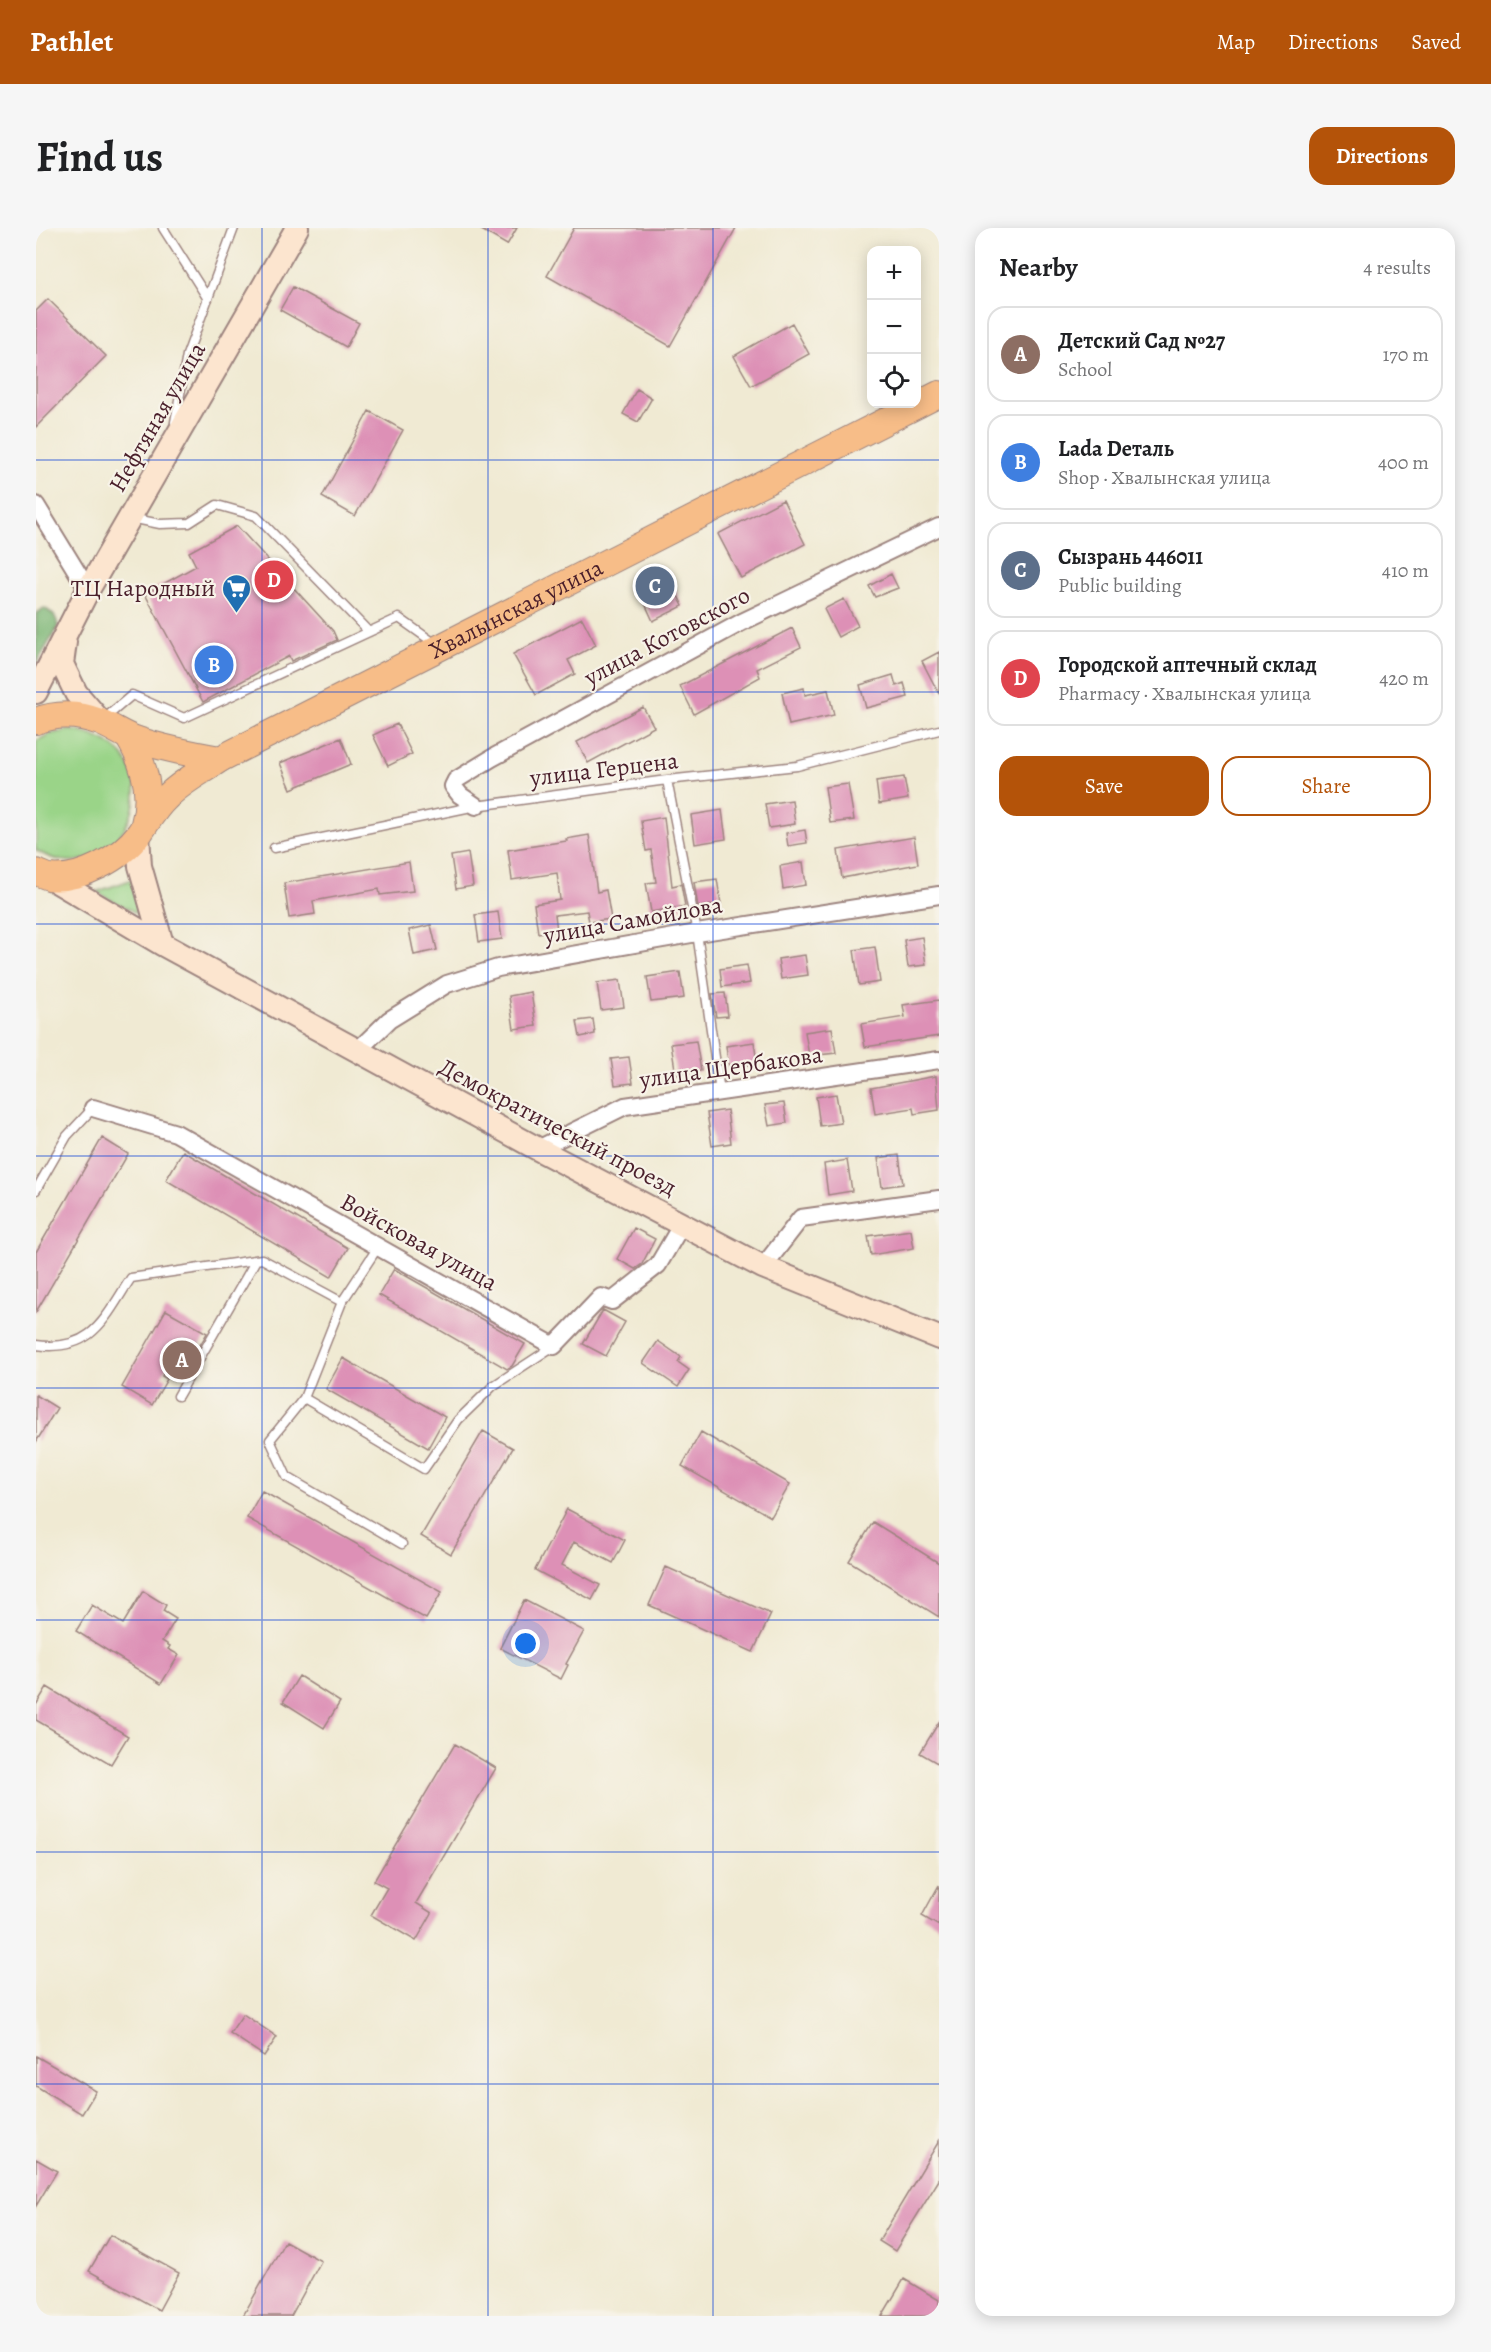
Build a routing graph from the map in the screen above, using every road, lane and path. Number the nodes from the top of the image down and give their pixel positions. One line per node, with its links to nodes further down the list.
1 (163, 228): 4 (lane)
2 (234, 228): 4 (lane)
3 (297, 228): 6 (main road, Нефтяная улица)
4 (208, 299): 6 (lane)
5 (939, 394): 13 (main road, Хвалынская улица)
6 (171, 446): 8 (main road, Нефтяная улица)
7 (36, 505): 10 (street)
8 (130, 518): 10 (main road, Нефтяная улица); 11 (lane)
9 (939, 526): 21 (street, улица Котовского)
10 (88, 590): 12 (main road, Нефтяная улица)
11 (369, 632): 13 (lane); 16 (lane)
12 (66, 634): 14 (main road, Нефтяная улица); 16 (main road)
13 (440, 647): 19 (main road, Хвалынская улица)
14 (36, 692)
15 (36, 721): 16 (main road)
16 (101, 722): 18 (main road)
17 (939, 730): 20 (lane, улица Герцена)
18 (129, 738): 19 (main road); 22 (main road)
19 (220, 759): 22 (main road, Хвалынская улица)
20 (667, 780): 21 (lane, улица Герцена); 26 (lane)
21 (476, 806): 23 (lane, улица Герцена)
22 (141, 829): 24 (main road, Хвалынская улица); 27 (main road)
23 (274, 848)
24 (40, 873): 27 (main road, Демократический проезд)
25 (939, 895): 26 (street, улица Самойлова)
26 (697, 933): 28 (street, улица Самойлова); 30 (lane)
27 (162, 944): 28 (main road, Демократический проезд)
28 (358, 1050): 32 (main road, Демократический проезд)
29 (939, 1060): 30 (street, улица Щербакова)
30 (720, 1092): 32 (street, улица Щербакова)
31 (93, 1108): 33 (lane); 36 (street, Войсковая улица)
32 (538, 1149): 35 (main road, Демократический проезд)
33 (36, 1190)
34 (939, 1199): 38 (street)
35 (682, 1224): 38 (main road, Демократический проезд); 42 (street)
36 (378, 1246): 39 (lane); 42 (street, Войсковая улица)
37 (256, 1260): 39 (lane); 41 (lane); 43 (lane)
38 (763, 1267): 40 (main road, Демократический проезд)
39 (342, 1302): 44 (lane)
40 (939, 1338)
41 (36, 1345)
42 (554, 1346): 44 (lane)
43 (178, 1396)
44 (304, 1398): 45 (lane)
45 (402, 1544)

